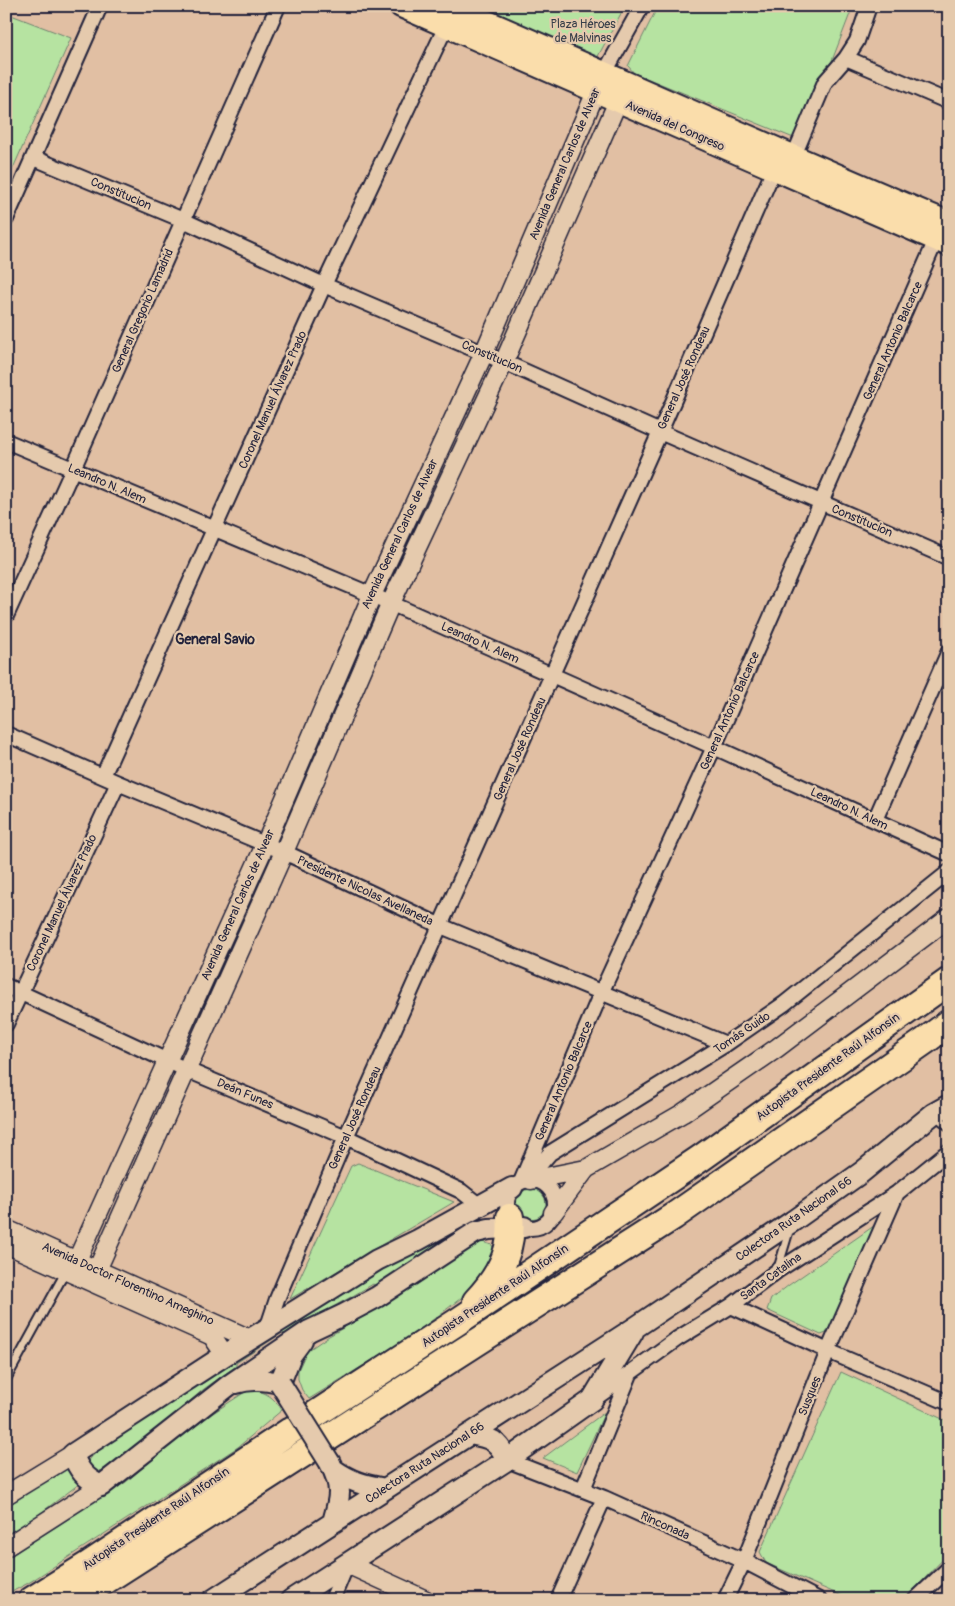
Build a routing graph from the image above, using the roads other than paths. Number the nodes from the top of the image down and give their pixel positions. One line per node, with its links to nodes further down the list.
1 (100, 6): 11 (street)
2 (278, 6): 15 (street, General Gregorio Lamadrid)
3 (401, 6): 6 (main road, Avenida del Congreso)
4 (642, 6): 8 (street)
5 (868, 6): 7 (street)
6 (452, 12): 8 (main road, Avenida del Congreso); 17 (street, Coronel Manuel Álvarez Prado)
7 (846, 58): 10 (street); 12 (street)
8 (600, 82): 9 (main road, Avenida del Congreso); 12 (main road, Avenida del Congreso); 18 (street, Avenida General Carlos de Alvear)
9 (618, 101): 13 (main road, Avenida del Congreso); 19 (street, Avenida General Carlos de Alvear)
10 (949, 102)
11 (34, 158): 14 (street); 15 (street, Constitucion)
12 (794, 158): 13 (street); 16 (main road, Avenida del Congreso)
13 (774, 169): 16 (main road, Avenida del Congreso); 20 (street, General José Rondeau)
14 (6, 219)
15 (183, 220): 17 (street, Constitucion); 22 (street, General Gregorio Lamadrid)
16 (945, 228): 23 (street, General Antonio Balcarce)
17 (324, 285): 18 (street, Constitucion); 24 (street, Coronel Manuel Álvarez Prado)
18 (484, 353): 19 (street, Constitucion); 26 (street, Avenida General Carlos de Alvear)
19 (504, 362): 20 (street, Constitucion); 27 (street, Avenida General Carlos de Alvear)
20 (660, 432): 23 (street, Constitucion); 30 (street, General José Rondeau)
21 (6, 441): 22 (street, Leandro N. Alem)
22 (73, 470): 24 (street, Leandro N. Alem); 28 (street, General Gregorio Lamadrid)
23 (822, 504): 25 (street, Constitucion); 32 (street, General Antonio Balcarce)
24 (215, 530): 26 (street, Leandro N. Alem); 33 (street, Coronel Manuel Álvarez Prado)
25 (949, 558)
26 (372, 595): 27 (street, Leandro N. Alem); 36 (street, Avenida General Carlos de Alvear)
27 (391, 603): 30 (street, Leandro N. Alem); 37 (street, Avenida General Carlos de Alvear)
28 (6, 616)
29 (949, 651): 35 (street)
30 (552, 675): 32 (street, Leandro N. Alem); 41 (street, General José Rondeau)
31 (6, 734): 33 (street, Presidente Nicolas Avellaneda)
32 (714, 747): 35 (street, Leandro N. Alem); 45 (street, General Antonio Balcarce)
33 (103, 776): 34 (street, Presidente Nicolas Avellaneda)
34 (118, 783): 36 (street, Presidente Nicolas Avellaneda); 44 (street, Coronel Manuel Álvarez Prado)
35 (875, 820): 38 (street, Leandro N. Alem)
36 (265, 844): 37 (street, Presidente Nicolas Avellaneda); 49 (street, Avenida General Carlos de Alvear)
37 (284, 852): 41 (street, Presidente Nicolas Avellaneda); 50 (street, Avenida General Carlos de Alvear)
38 (949, 854)
39 (949, 872): 48 (street, Tomás Guido)
40 (949, 918): 54 (street)
41 (441, 926): 45 (street, Presidente Nicolas Avellaneda); 52 (street, General José Rondeau)
42 (949, 980): 67 (highway, Autopista Presidente Raúl Alfonsín)
43 (6, 986): 44 (street, Deán Funes)
44 (20, 992): 47 (street, Coronel Manuel Álvarez Prado); 49 (street, Deán Funes)
45 (601, 993): 48 (street, Presidente Nicolas Avellaneda); 55 (street, General Antonio Balcarce)
46 (949, 1023): 95 (highway, Autopista Presidente Raúl Alfonsín)
47 (6, 1024)
48 (726, 1044): 55 (street, Tomás Guido)
49 (168, 1061): 50 (street, Deán Funes); 63 (street, Avenida General Carlos de Alvear)
50 (187, 1070): 52 (street, Deán Funes); 65 (street, Avenida General Carlos de Alvear)
51 (944, 1115): 59 (main road, Colectora Ruta Nacional 66)
52 (346, 1137): 57 (street, Deán Funes); 69 (street, General José Rondeau)
53 (949, 1151): 56 (street, Santa Catalina)
54 (586, 1169): 55 (street); 58 (street)
55 (523, 1183): 57 (main road); 58 (street); 60 (street)
56 (897, 1193): 64 (street, Santa Catalina); 72 (street, Susques)
57 (480, 1206): 69 (main road)
58 (553, 1213): 60 (street)
59 (793, 1221): 64 (lane); 68 (main road, Colectora Ruta Nacional 66)
60 (509, 1225): 67 (highway); 70 (main road)
61 (6, 1229): 63 (street, Avenida Doctor Florentino Ameghino)
62 (6, 1244): 63 (street, Avenida Doctor Florentino Ameghino)
63 (71, 1265): 65 (street, Avenida Doctor Florentino Ameghino); 75 (lane)
64 (777, 1271): 66 (street, Santa Catalina)
65 (93, 1276): 71 (street, Avenida Doctor Florentino Ameghino); 73 (street, Avenida Doctor Florentino Ameghino)
66 (731, 1306): 72 (street); 74 (street, Santa Catalina)
67 (457, 1322): 94 (highway, Autopista Presidente Raúl Alfonsín)
68 (636, 1327): 78 (main road, Colectora Ruta Nacional 66); 80 (main road, Colectora Ruta Nacional 66)
69 (267, 1329): 71 (main road)
70 (309, 1331): 76 (main road); 77 (main road)
71 (250, 1340): 73 (main road)
72 (828, 1351): 79 (street); 91 (street, Susques)
73 (225, 1355): 81 (main road)
74 (630, 1374): 78 (street, Santa Catalina); 86 (street)
75 (6, 1380)
76 (280, 1384): 77 (main road); 83 (main road, bridge)
77 (228, 1386): 84 (main road)
78 (592, 1400): 82 (main road, Colectora Ruta Nacional 66)
79 (949, 1404)
80 (470, 1434): 82 (main road); 85 (main road, Colectora Ruta Nacional 66)
81 (73, 1454): 84 (main road); 87 (street)
82 (507, 1460): 86 (street, Rinconada); 92 (main road, Colectora Ruta Nacional 66)
83 (332, 1466): 85 (main road); 89 (main road)
84 (101, 1486): 90 (street)
85 (386, 1489): 89 (main road, Colectora Ruta Nacional 66)
86 (583, 1489): 88 (street, Rinconada)
87 (6, 1495)
88 (604, 1498): 91 (street, Rinconada); 100 (street)
89 (333, 1522): 96 (main road, Colectora Ruta Nacional 66)
90 (6, 1547)
91 (744, 1561): 101 (street, Susques); 102 (street, Rinconada)
92 (347, 1564): 97 (main road, Colectora Ruta Nacional 66); 98 (street); 99 (street)
93 (949, 1568): 103 (street)
94 (32, 1600)
95 (75, 1600)
96 (213, 1600)
97 (291, 1600)
98 (332, 1600)
99 (426, 1600)
100 (558, 1600)
101 (725, 1600)
102 (820, 1600)
103 (915, 1600)

